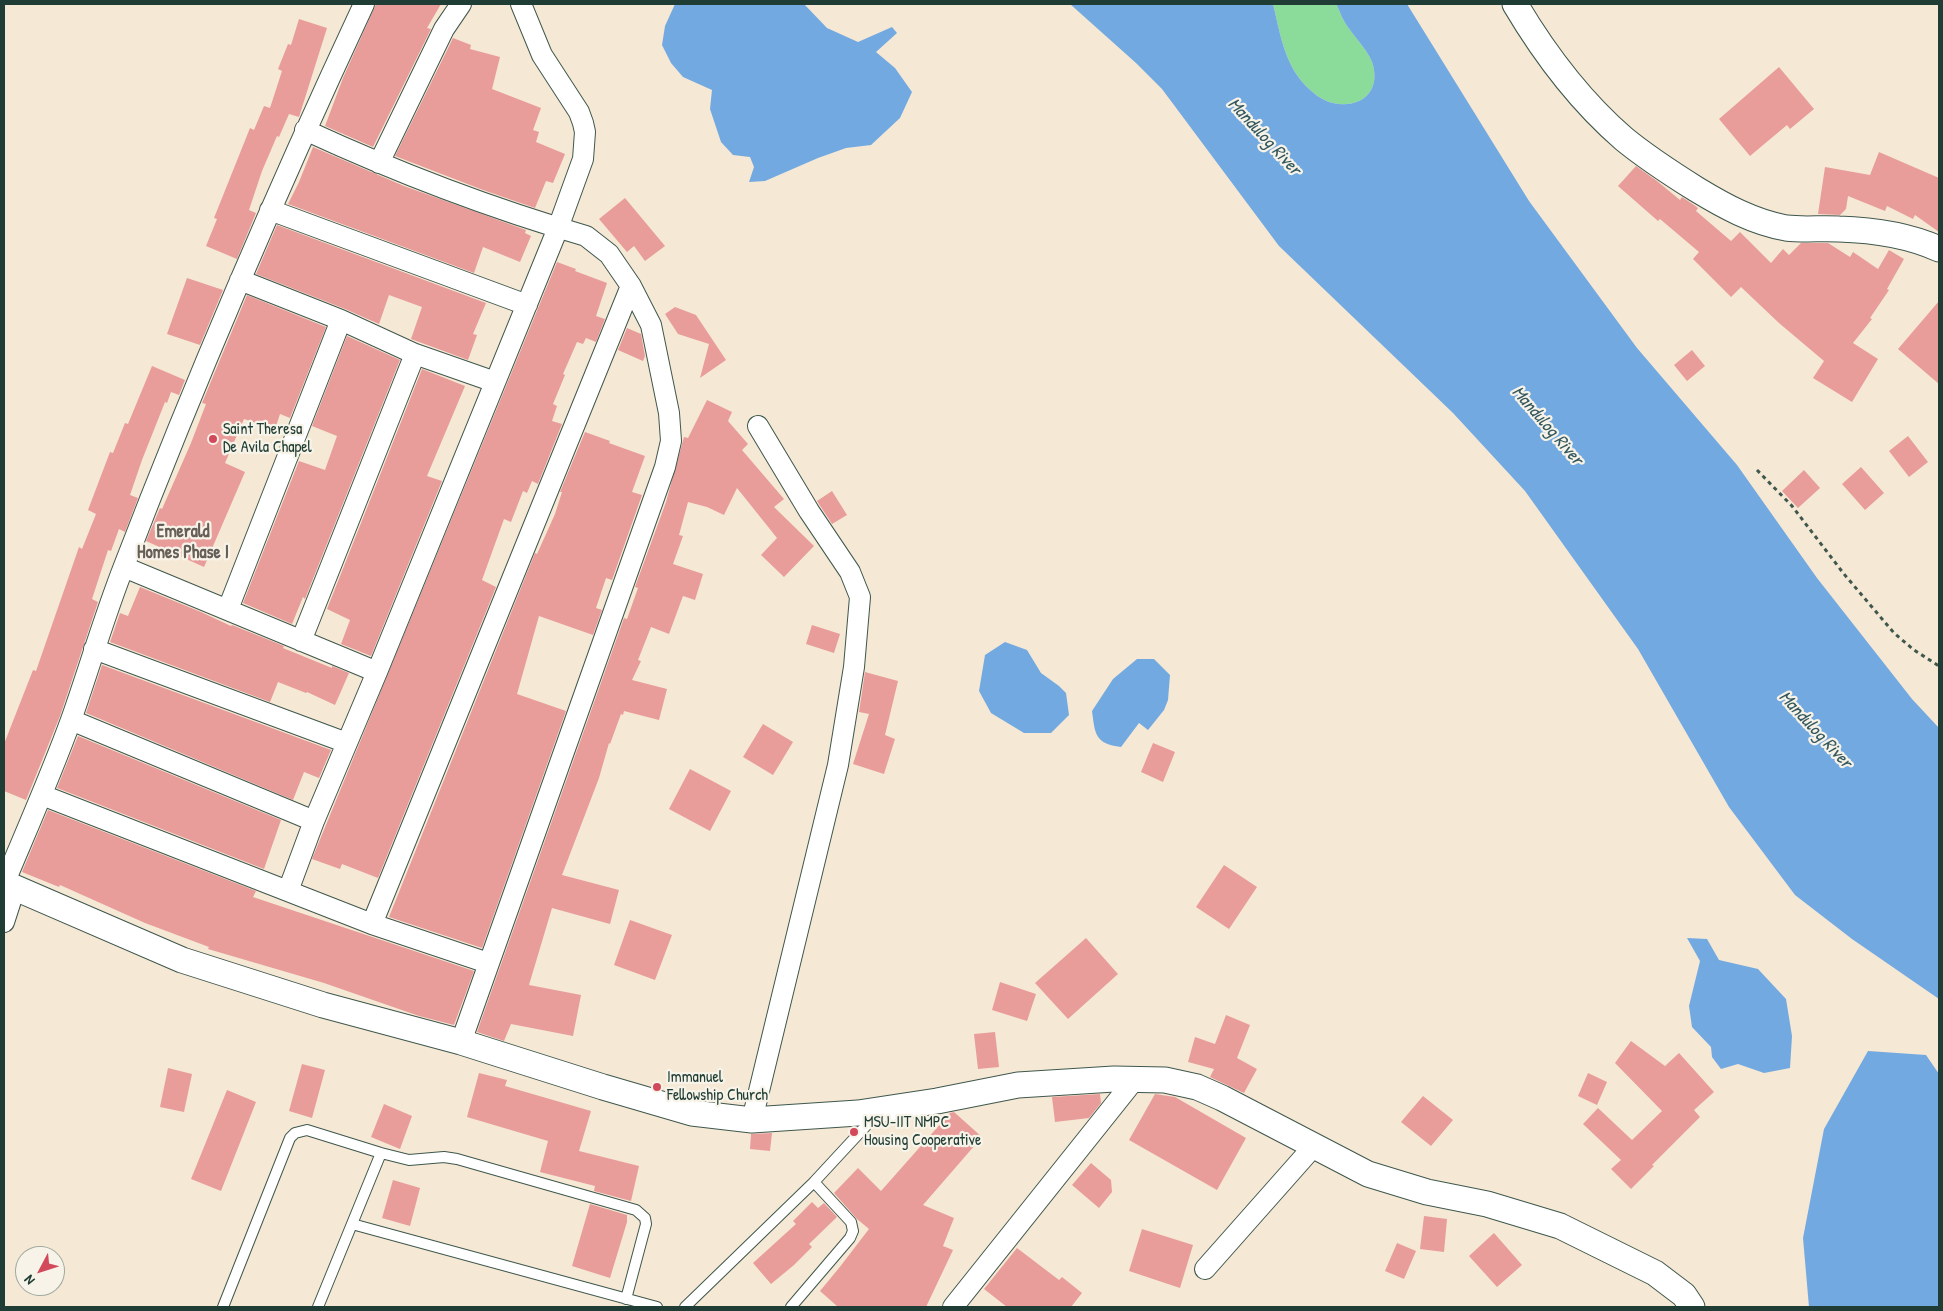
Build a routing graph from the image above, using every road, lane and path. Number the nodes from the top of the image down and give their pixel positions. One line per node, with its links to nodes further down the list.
1 (364, 4): 5 (street)
2 (461, 4): 6 (street)
3 (521, 4): 8 (street)
4 (1514, 4): 9 (street)
5 (305, 130): 6 (street); 7 (street)
6 (379, 163): 8 (street)
7 (270, 210): 10 (street); 12 (street)
8 (558, 228): 11 (street); 12 (street)
9 (1939, 249)
10 (240, 280): 13 (street); 18 (street)
11 (631, 286): 31 (street); 32 (street)
12 (526, 305): 15 (street)
13 (341, 320): 14 (street); 19 (street)
14 (415, 354): 15 (street); 20 (street)
15 (495, 382): 23 (street)
16 (758, 426): 36 (street)
17 (1758, 470): 22 (path)
18 (124, 567): 19 (street); 21 (street)
19 (228, 610): 20 (street)
20 (301, 641): 23 (street)
21 (94, 649): 24 (street); 25 (street)
22 (1939, 666)
23 (377, 672): 25 (street)
24 (71, 720): 26 (street); 27 (street)
25 (347, 742): 27 (street)
26 (42, 795): 28 (street); 29 (street)
27 (314, 822): 29 (street)
28 (8, 885): 30 (street); 33 (street)
29 (288, 890): 31 (street)
30 (4, 922)
31 (372, 924): 32 (street)
32 (488, 963): 33 (street)
33 (461, 1042): 36 (street)
34 (1135, 1079): 35 (street); 37 (street); 48 (street)
35 (881, 1110): 36 (street); 39 (lane)
36 (752, 1120)
37 (1313, 1147): 41 (street); 49 (street)
38 (381, 1154): 40 (lane); 42 (lane); 43 (lane)
39 (814, 1182): 46 (lane); 47 (lane)
40 (352, 1224): 42 (lane); 44 (lane)
41 (1205, 1269)
42 (626, 1299): 45 (lane)
43 (223, 1307)
44 (318, 1307)
45 (657, 1307)
46 (685, 1307)
47 (791, 1307)
48 (953, 1307)
49 (1692, 1307)

